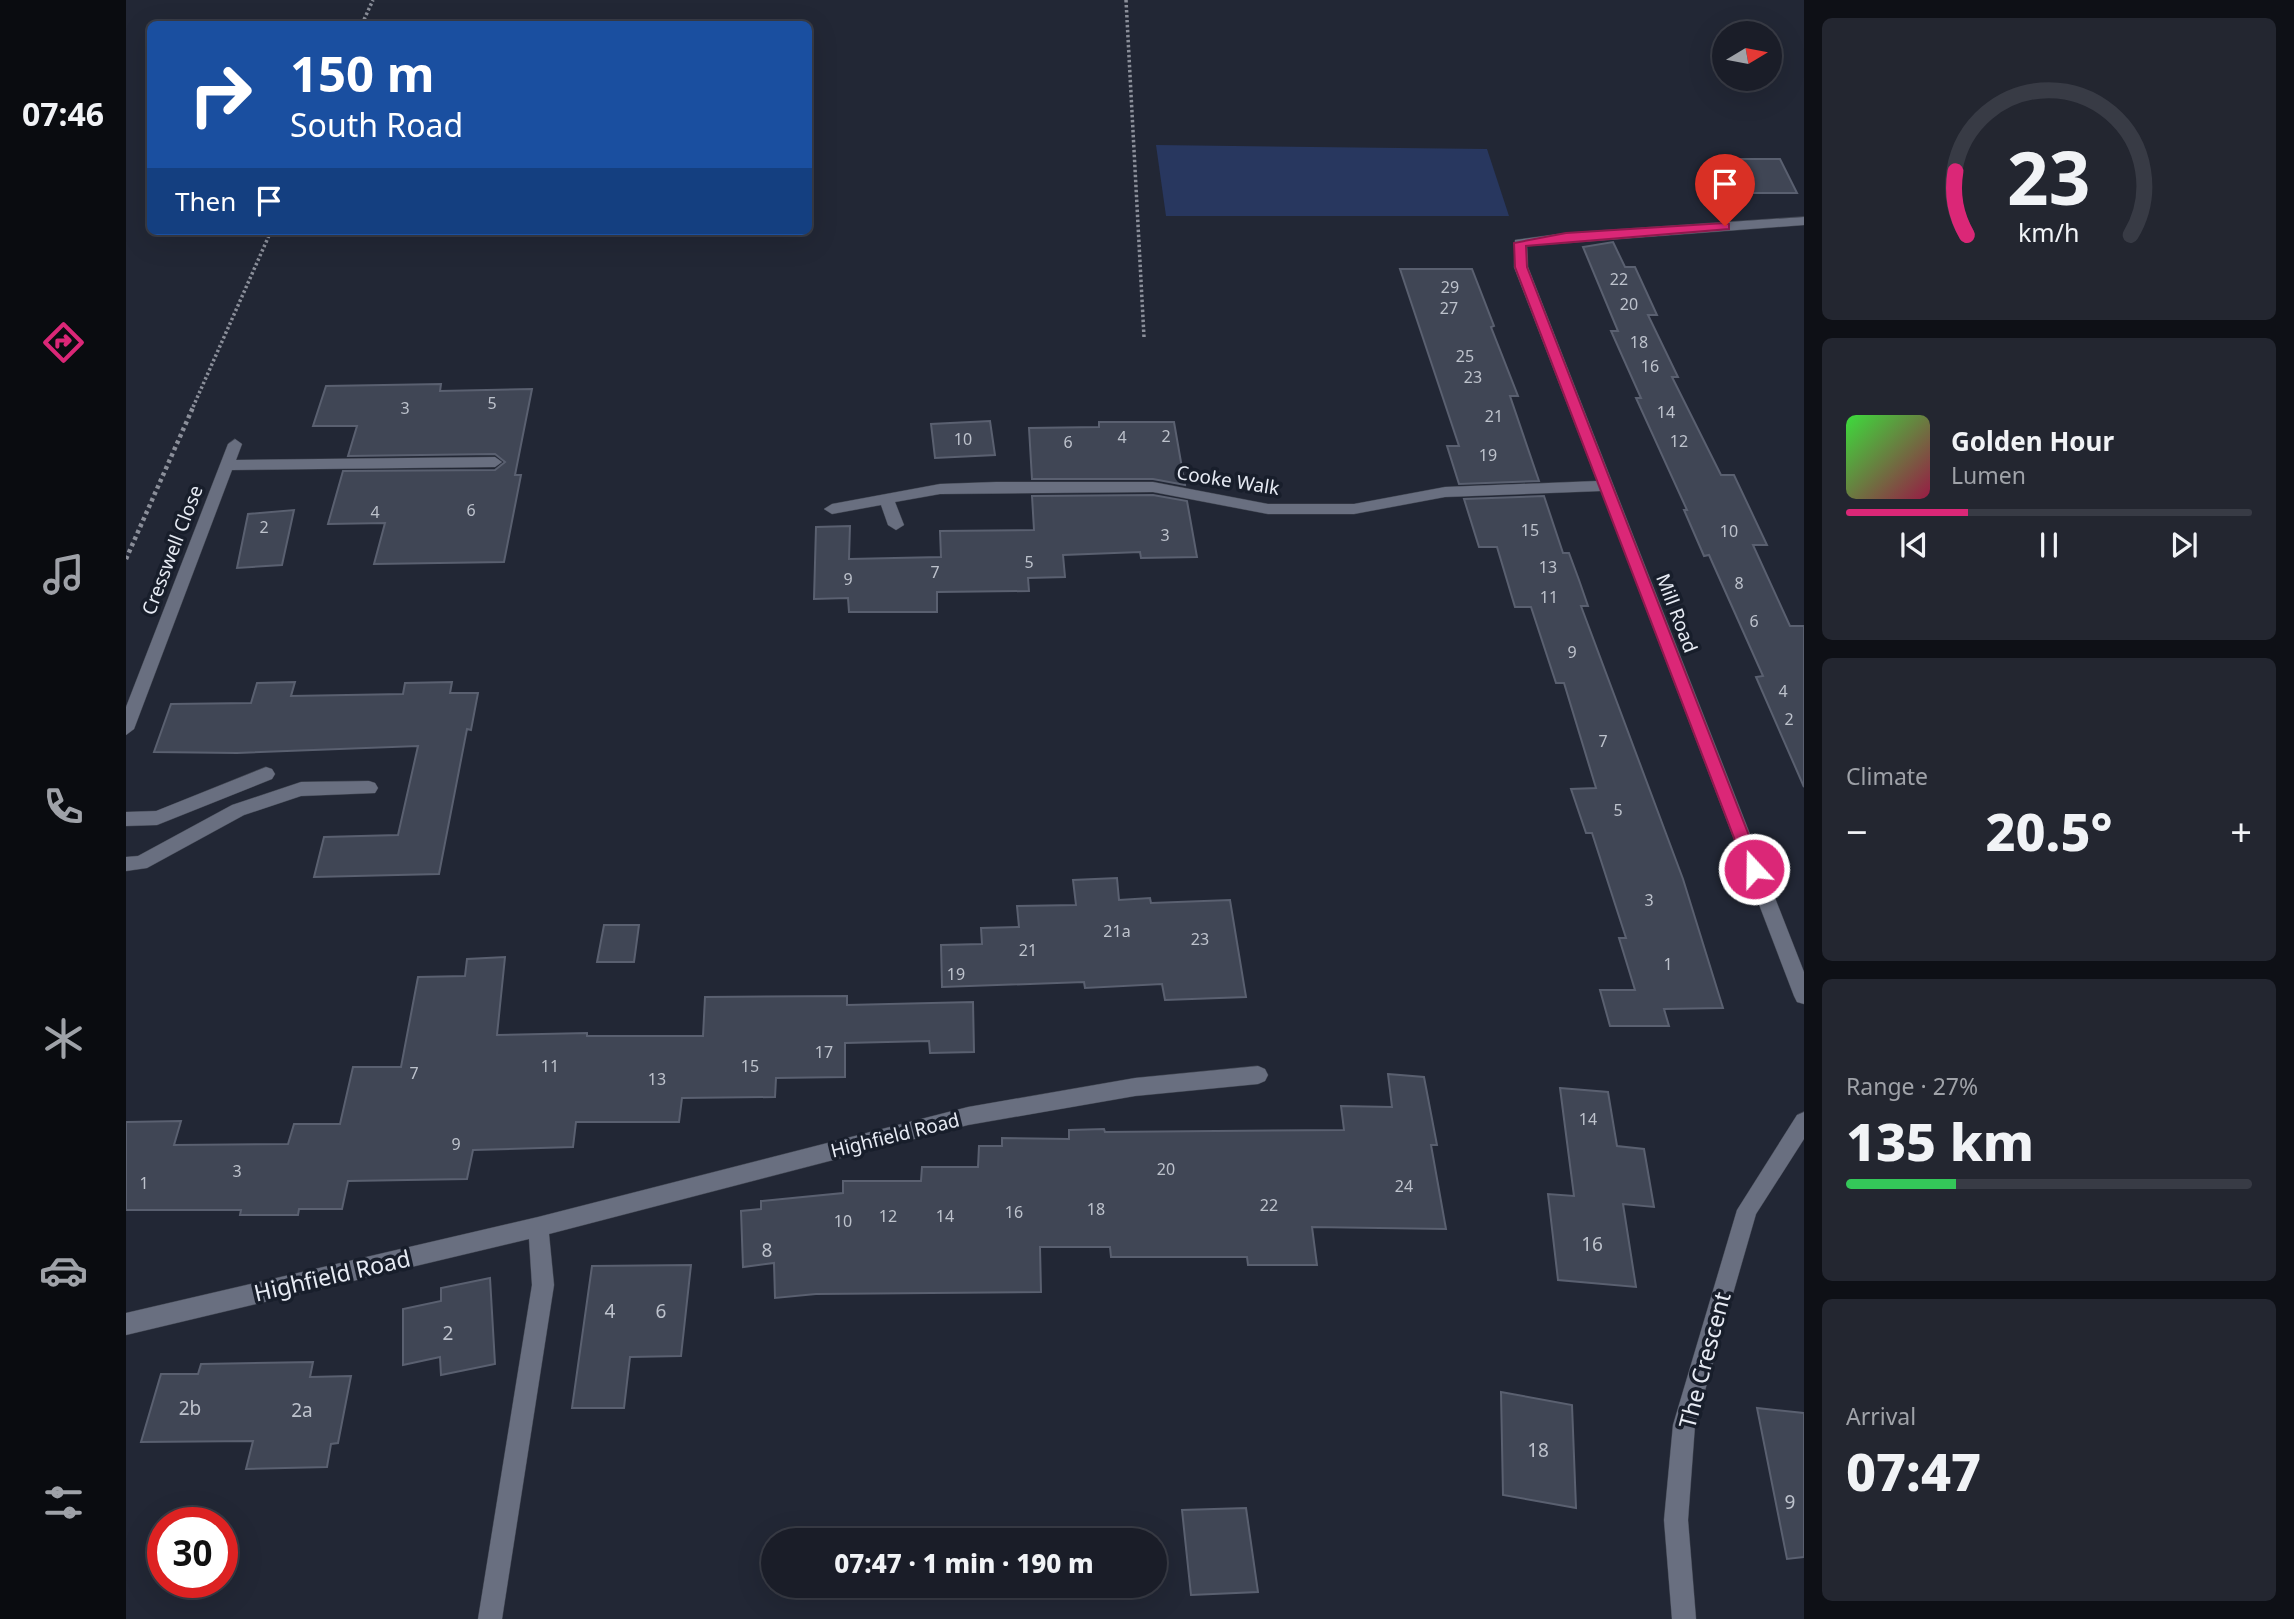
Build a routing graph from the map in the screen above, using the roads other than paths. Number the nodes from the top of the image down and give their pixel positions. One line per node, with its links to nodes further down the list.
1 (1804, 221): 5 (street, Mill Road)
2 (236, 444): 4 (street, Cresswell Close)
3 (495, 462): 4 (street)
4 (227, 465): 9 (street, Cresswell Close)
5 (1604, 486): 6 (street, Cooke Walk); 14 (street, Mill Road)
6 (887, 500): 7 (street, Cooke Walk); 8 (street)
7 (832, 509)
8 (896, 526)
9 (126, 729)
10 (266, 774): 12 (street)
11 (369, 788): 13 (street)
12 (126, 819)
13 (126, 864)
14 (1804, 996)
15 (1258, 1075): 17 (street, Highfield Road)
16 (1804, 1121): 20 (street, The Crescent)
17 (538, 1227): 18 (street, Highfield Road); 19 (street)
18 (126, 1324)
19 (490, 1619)
20 (1684, 1619)

